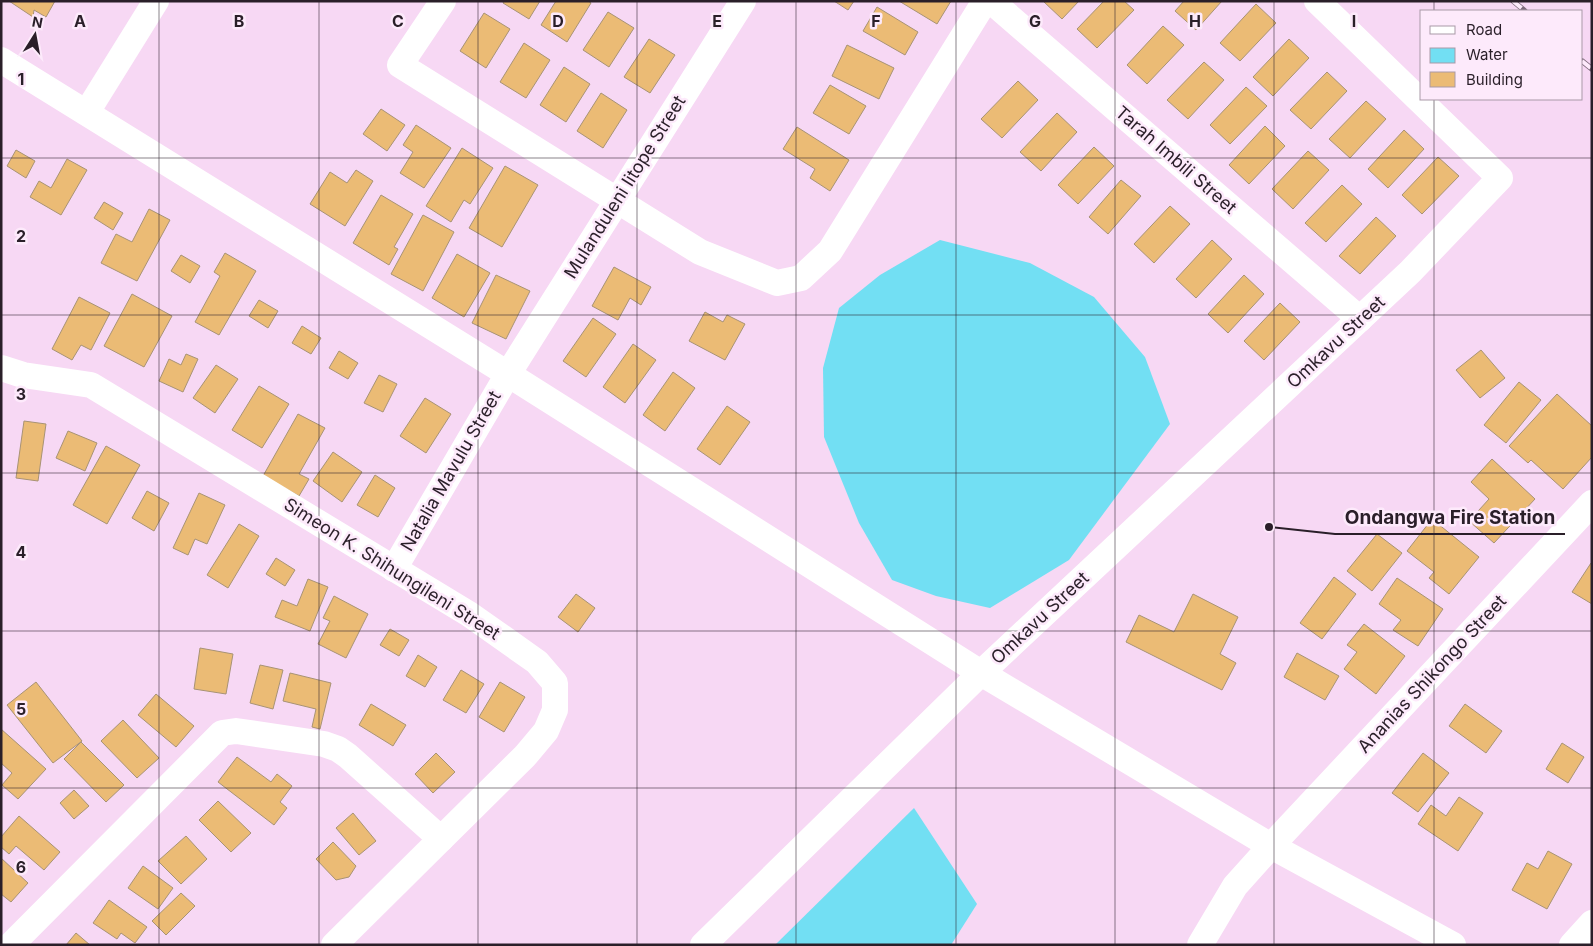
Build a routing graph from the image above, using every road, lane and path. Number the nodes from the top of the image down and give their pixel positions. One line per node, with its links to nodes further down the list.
1 (156, 1): 8 (street)
2 (443, 1): 9 (street)
3 (985, 1): 9 (street)
4 (991, 1): 10 (street, Tarah Imbili Street)
5 (1317, 1): 10 (street, Omkavu Street)
6 (741, 2): 9 (street, Mulanduleni Iitope Street)
7 (1, 60): 8 (street)
8 (87, 112): 12 (street)
9 (616, 200): 12 (street, Mulanduleni Iitope Street)
10 (1360, 320): 15 (street, Omkavu Street)
11 (1, 368): 14 (street, Simeon K. Shihungileni Street)
12 (508, 374): 14 (street, Natalia Mavulu Street); 15 (street)
13 (1592, 503): 17 (street, Ananias Shikongo Street)
14 (394, 569): 16 (street, Simeon K. Shihungileni Street)
15 (981, 674): 17 (street); 21 (street, Omkavu Street)
16 (442, 839): 19 (street); 20 (street, Simeon K. Shihungileni Street)
17 (1272, 846): 22 (street, Ananias Shikongo Street); 23 (street)
18 (1592, 923): 24 (street)
19 (11, 945)
20 (334, 945)
21 (703, 945)
22 (1200, 945)
23 (1453, 945)
24 (1572, 945)

